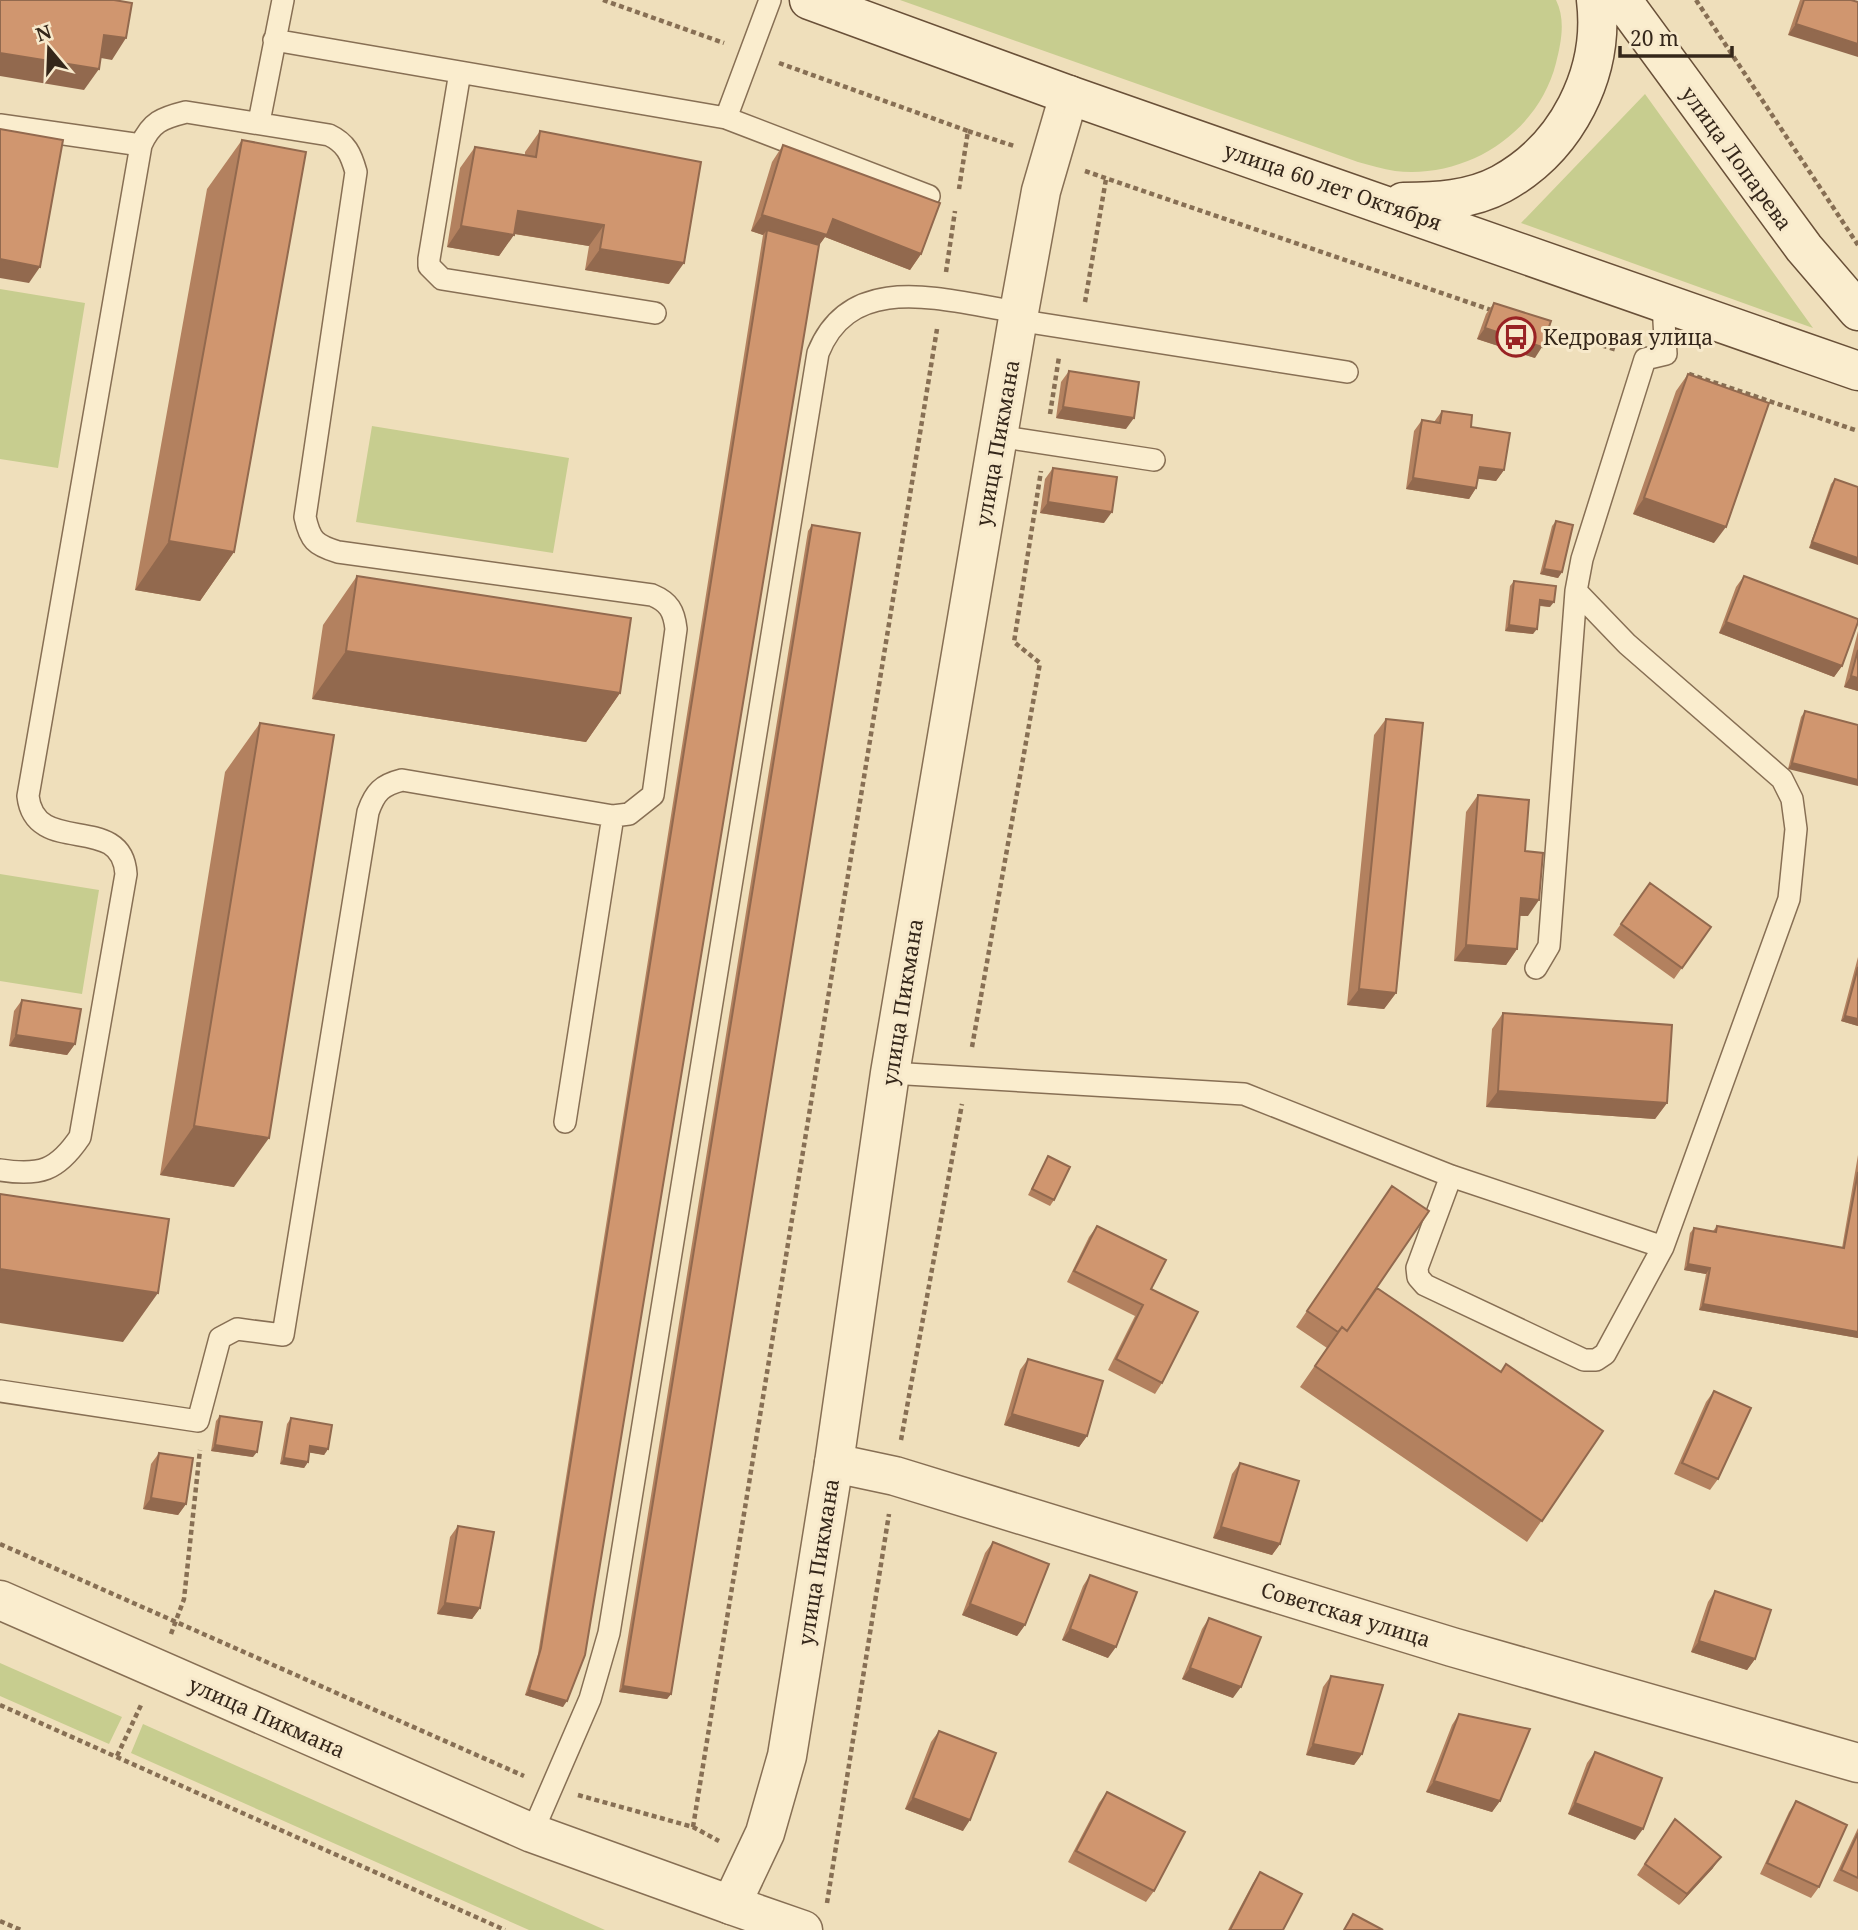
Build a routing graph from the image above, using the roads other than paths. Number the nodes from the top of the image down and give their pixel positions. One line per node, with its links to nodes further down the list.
1 (283, 0): 6 (lane)
2 (770, 0): 9 (lane)
3 (809, 0): 8 (street, улица 60 лет Октября)
4 (1596, 0): 14 (street)
5 (1622, 0): 16 (street, улица Лопарева)
6 (274, 40): 7 (lane); 10 (lane)
7 (460, 72): 9 (lane); 17 (lane)
8 (1069, 95): 14 (street, улица 60 лет Октября); 18 (street, улица Пикмана)
9 (726, 118): 13 (lane)
10 (259, 122): 12 (lane); 24 (lane)
11 (0, 125): 12 (lane)
12 (141, 145): 28 (lane)
13 (929, 196)
14 (1376, 200): 15 (street, улица 60 лет Октября)
15 (1663, 305): 19 (street, улица 60 лет Октября); 23 (lane)
16 (1858, 311)
17 (655, 313)
18 (1018, 316): 20 (lane); 21 (street, улица Пикмана); 35 (lane)
19 (1858, 371)
20 (1347, 372)
21 (998, 436): 22 (lane); 26 (street, улица Пикмана)
22 (1154, 460)
23 (1576, 591): 25 (lane); 30 (lane)
24 (613, 816): 27 (lane); 31 (lane)
25 (1536, 968)
26 (890, 1073): 29 (lane); 32 (street, улица Пикмана)
27 (565, 1122)
28 (0, 1170)
29 (1451, 1176): 30 (lane); 30 (lane)
30 (1663, 1247)
31 (0, 1391)
32 (834, 1463): 34 (street, Советская улица); 36 (street, улица Пикмана)
33 (0, 1600): 35 (street, улица Пикмана)
34 (1858, 1763)
35 (532, 1833): 36 (street, улица Пикмана)
36 (732, 1905): 37 (street, улица Пикмана)
37 (803, 1930)

